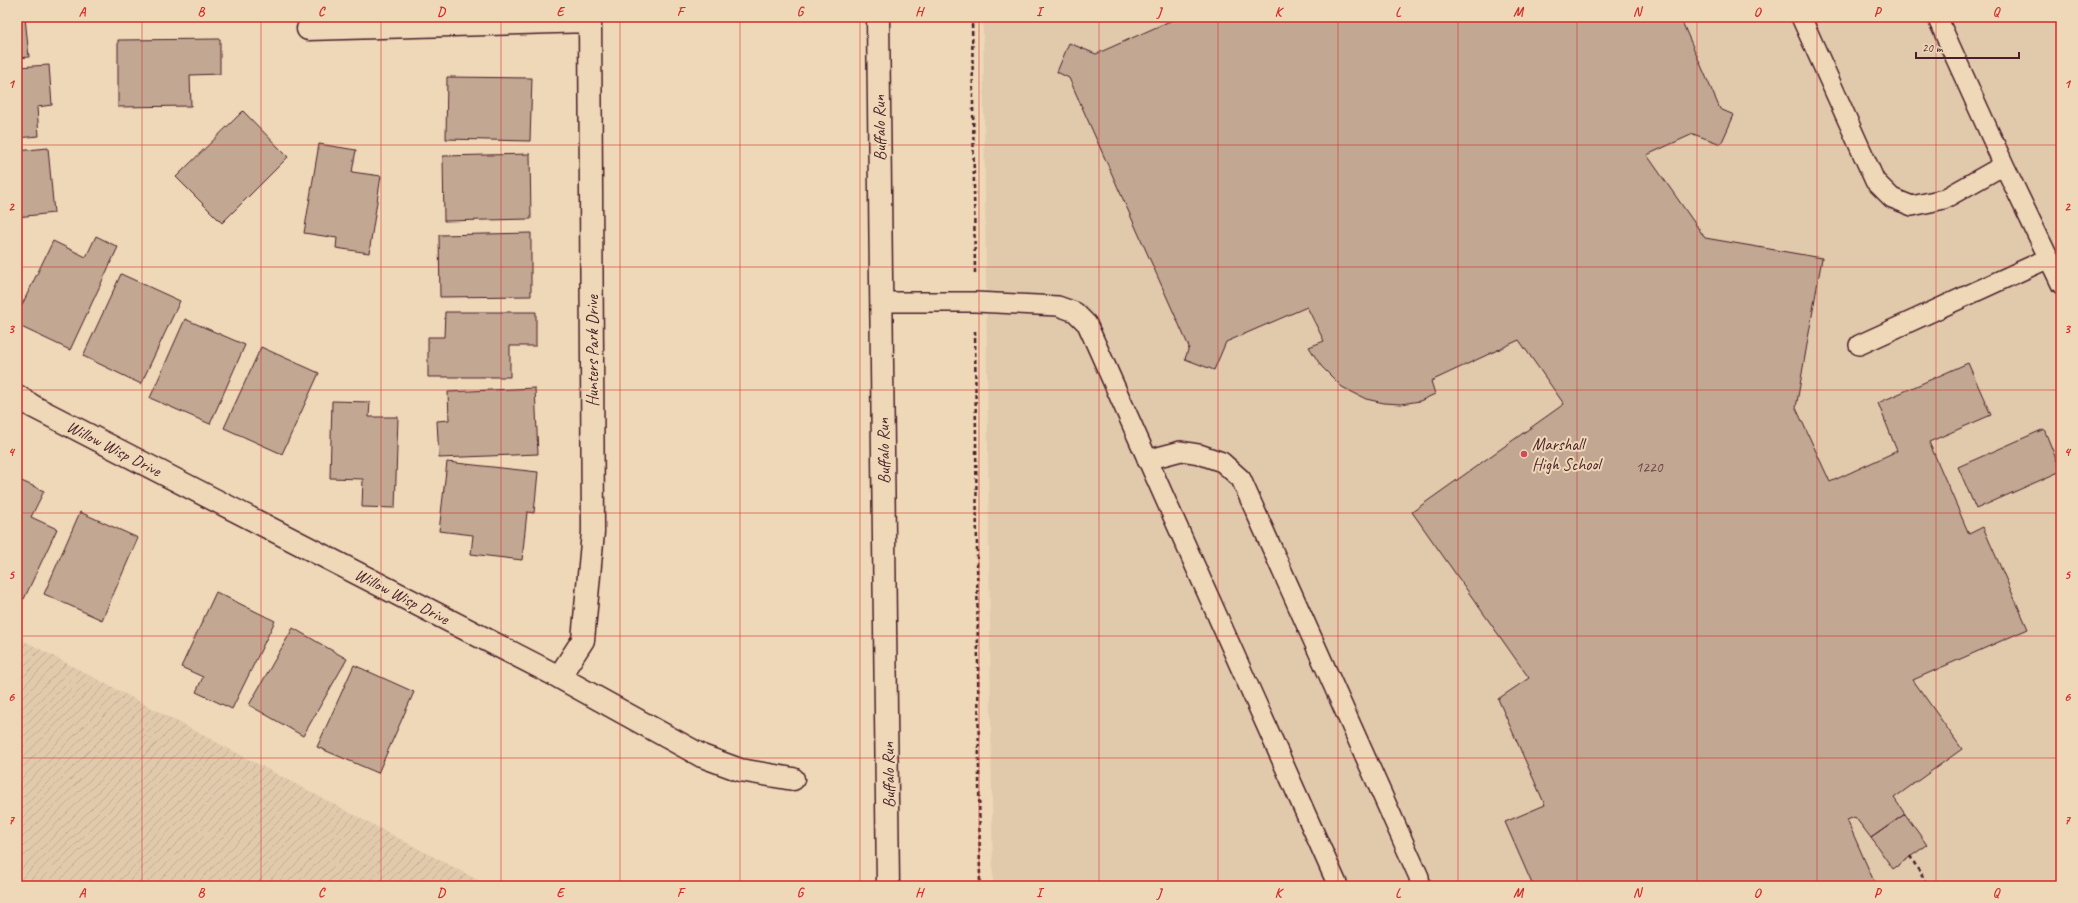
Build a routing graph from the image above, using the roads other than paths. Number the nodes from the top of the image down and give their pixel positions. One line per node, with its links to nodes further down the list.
1 (878, 17): 9 (street, Buffalo Run)
2 (1801, 17): 6 (lane)
3 (1937, 17): 6 (lane)
4 (590, 19): 5 (street); 13 (street, Hunters Park Drive)
5 (308, 29)
6 (2004, 165): 7 (lane)
7 (2049, 258): 8 (lane); 10 (lane)
8 (2061, 284)
9 (881, 302): 12 (lane); 15 (street, Buffalo Run)
10 (1859, 345)
11 (17, 396): 13 (street, Willow Wisp Drive)
12 (1147, 460): 16 (lane); 17 (lane)
13 (559, 677): 14 (street, Willow Wisp Drive)
14 (793, 779)
15 (888, 886)
16 (1338, 886)
17 (1420, 886)

